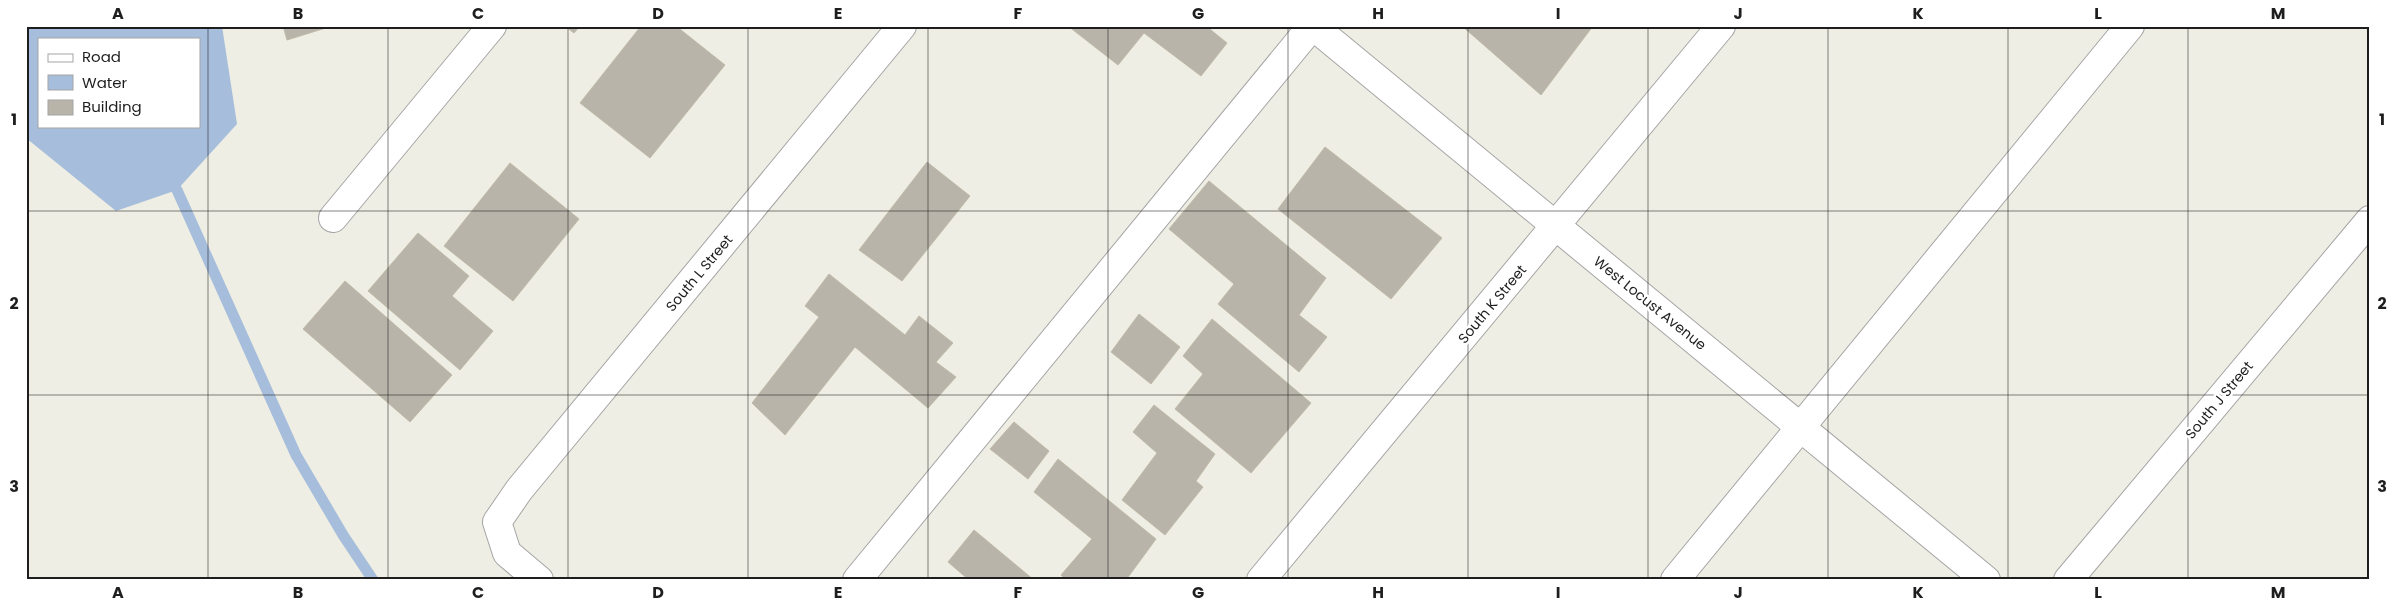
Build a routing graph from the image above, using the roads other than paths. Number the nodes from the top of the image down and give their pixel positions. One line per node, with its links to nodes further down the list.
1 (492, 26): 6 (street)
2 (902, 26): 10 (street, South L Street)
3 (1313, 26): 8 (street, West Locust Avenue); 11 (street)
4 (1721, 26): 8 (street, South K Street)
5 (2130, 26): 9 (street)
6 (333, 218)
7 (2370, 220): 15 (street, South J Street)
8 (1556, 226): 9 (street, West Locust Avenue); 12 (street, South K Street)
9 (1801, 428): 13 (street); 14 (street, West Locust Avenue)
10 (539, 580)
11 (857, 580)
12 (1261, 580)
13 (1676, 580)
14 (1986, 580)
15 (2068, 580)

